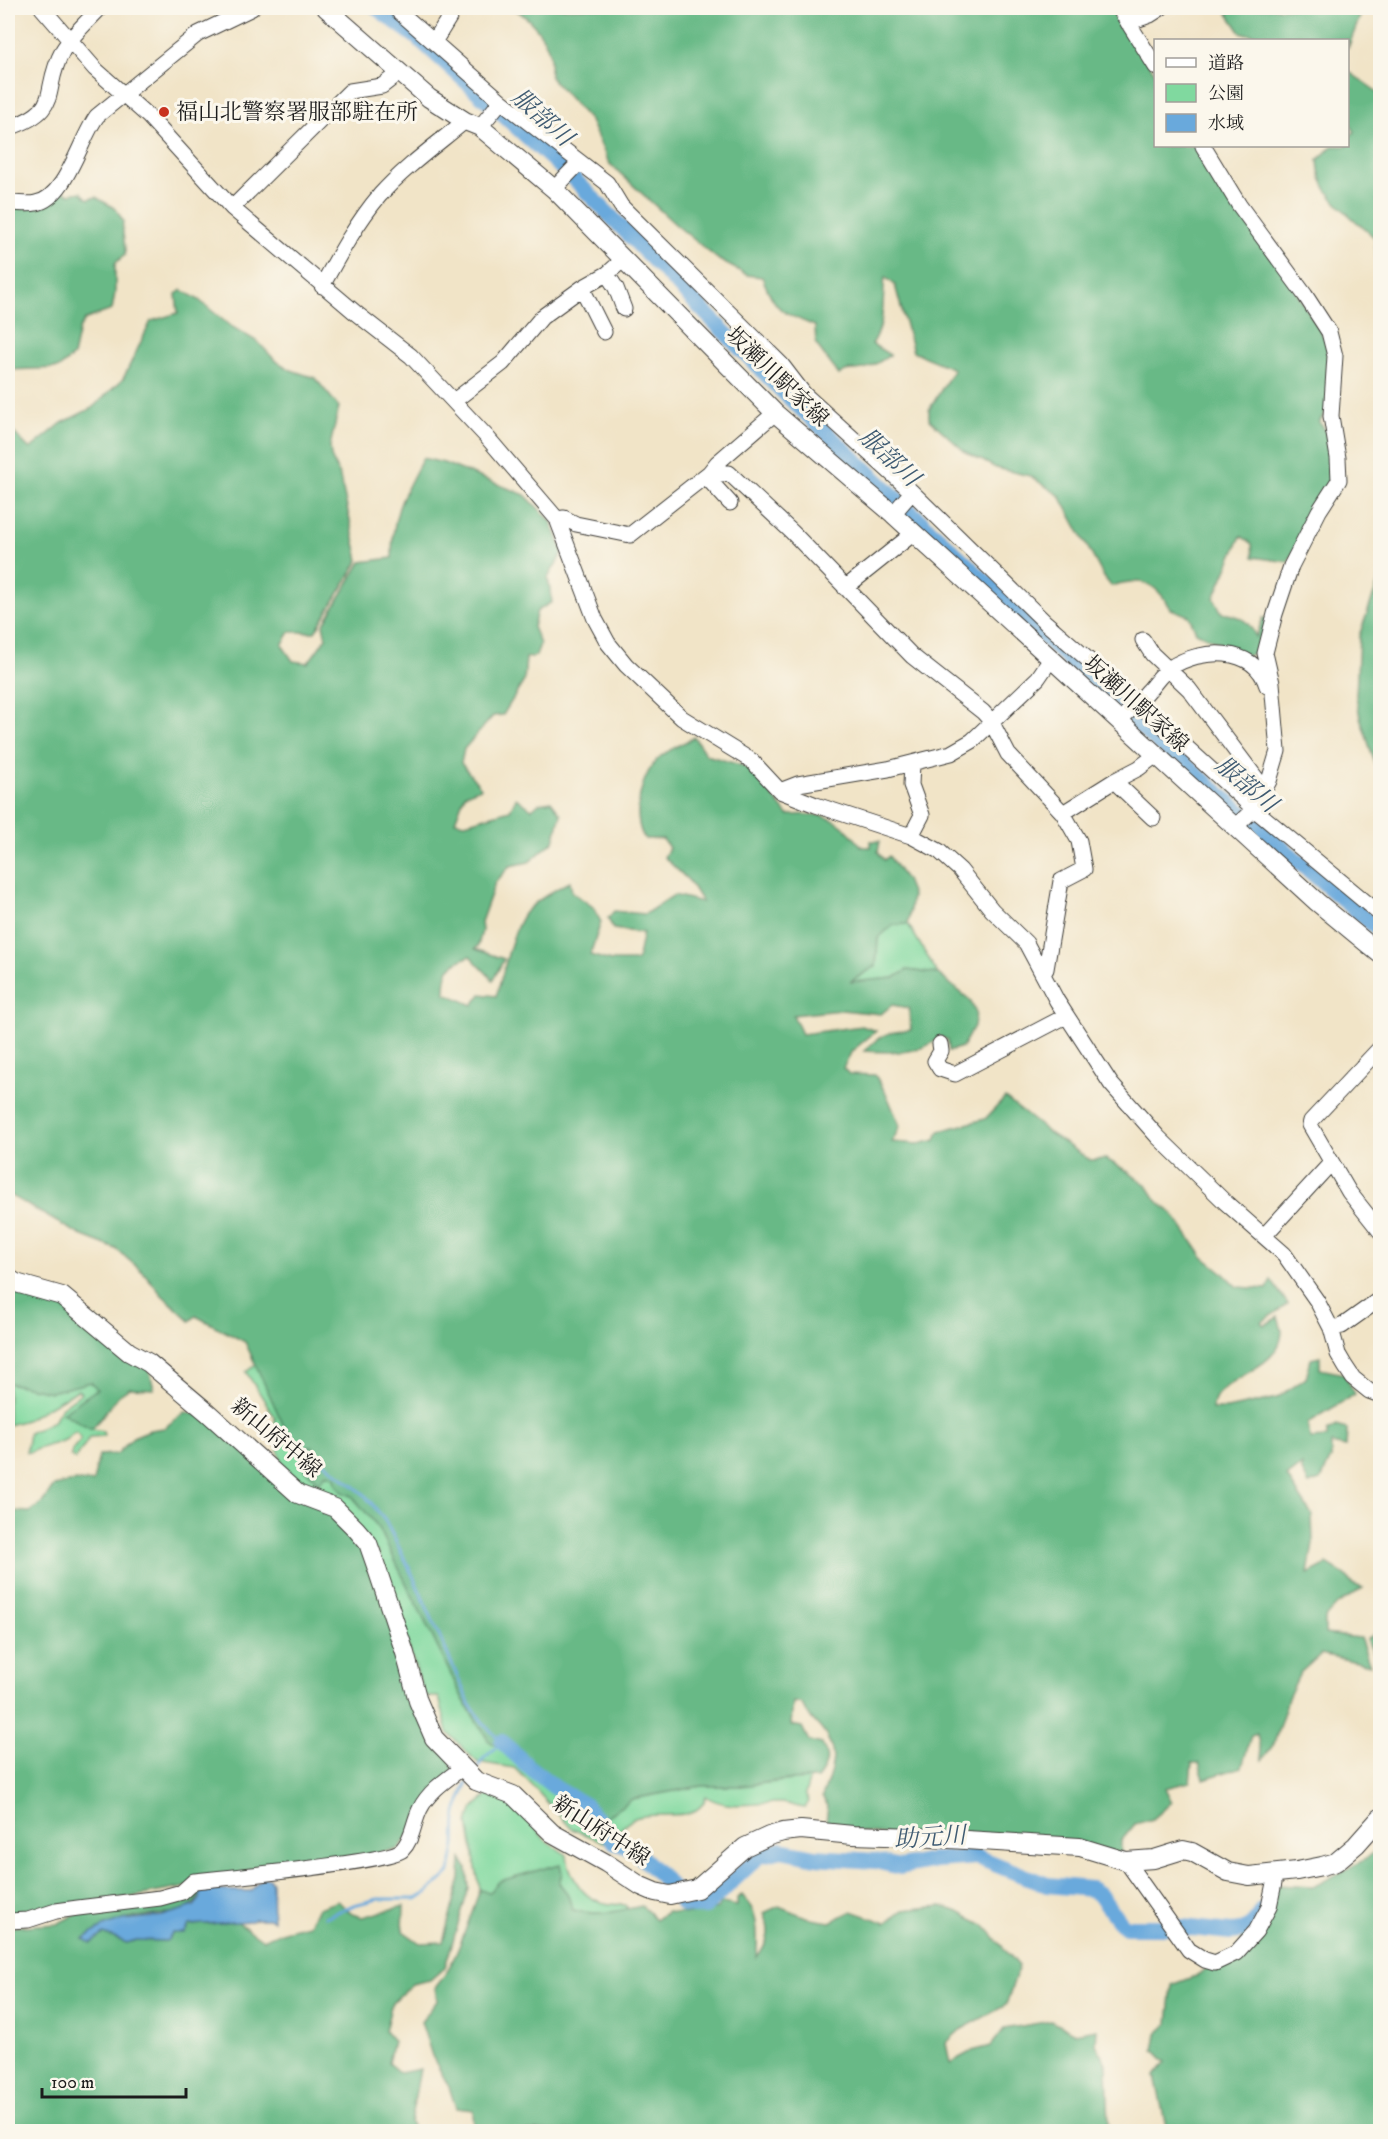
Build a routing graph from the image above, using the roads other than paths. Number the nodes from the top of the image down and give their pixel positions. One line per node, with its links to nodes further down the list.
1 (42, 8): 10 (street)
2 (100, 8): 10 (street)
3 (252, 8): 14 (street)
4 (326, 8): 13 (main road, 坂瀬川駅家線)
5 (395, 8): 11 (street)
6 (455, 8): 11 (street)
7 (1119, 8): 9 (street)
8 (1161, 8): 9 (street)
9 (1128, 23): 12 (street)
10 (71, 39): 14 (street); 17 (street)
11 (434, 42): 15 (street)
12 (1154, 65)
13 (400, 72): 16 (main road, 坂瀬川駅家線); 22 (street)
14 (124, 93): 21 (street); 22 (street)
15 (500, 102): 16 (street); 19 (street)
16 (477, 122): 20 (main road, 坂瀬川駅家線); 25 (street)
17 (8, 128)
18 (1204, 147): 42 (street)
19 (578, 164): 20 (street); 32 (street)
20 (556, 187): 23 (main road, 坂瀬川駅家線)
21 (8, 200)
22 (232, 208): 25 (street)
23 (624, 259): 24 (street); 30 (main road, 坂瀬川駅家線)
24 (607, 274): 26 (street); 27 (street)
25 (322, 286): 29 (street)
26 (582, 288): 28 (street); 29 (street)
27 (624, 309)
28 (604, 332)
29 (454, 400): 35 (street)
30 (775, 413): 31 (street); 34 (main road, 坂瀬川駅家線)
31 (709, 473): 33 (street); 35 (street); 37 (street)
32 (912, 492): 34 (street); 41 (street)
33 (730, 503)
34 (895, 512): 36 (main road, 坂瀬川駅家線)
35 (557, 519): 49 (street)
36 (914, 533): 37 (street); 39 (main road, 坂瀬川駅家線)
37 (845, 588): 44 (street)
38 (1143, 640): 40 (street)
39 (1051, 659): 43 (main road, 坂瀬川駅家線); 44 (street)
40 (1167, 669): 41 (street); 42 (street); 48 (street)
41 (1137, 704): 43 (street); 50 (street)
42 (1274, 705): 48 (street)
43 (1120, 719): 45 (main road, 坂瀬川駅家線)
44 (991, 721): 46 (street); 51 (street)
45 (1156, 755): 47 (street); 53 (main road, 坂瀬川駅家線)
46 (912, 763): 49 (street); 54 (street)
47 (1114, 781): 51 (street); 52 (street)
48 (1265, 790): 50 (street)
49 (780, 791): 54 (street)
50 (1252, 810): 53 (street); 55 (street)
51 (1063, 813): 57 (street)
52 (1153, 818)
53 (1237, 825): 56 (main road, 坂瀬川駅家線)
54 (911, 836): 57 (street)
55 (1380, 914)
56 (1380, 954)
57 (1042, 970): 58 (street)
58 (1066, 1016): 59 (street); 63 (street)
59 (940, 1044)
60 (1380, 1048): 61 (street)
61 (1331, 1163): 62 (street); 63 (street)
62 (1380, 1231)
63 (1264, 1236): 66 (street)
64 (8, 1278): 68 (main road, 新山府中線)
65 (1380, 1299): 66 (street)
66 (1331, 1328): 67 (street)
67 (1380, 1395)
68 (462, 1768): 70 (main road, 新山府中線); 72 (street)
69 (1380, 1818): 71 (main road, 新山府中線)
70 (1126, 1861): 71 (main road, 新山府中線); 71 (street)
71 (1271, 1874)
72 (8, 1921)

